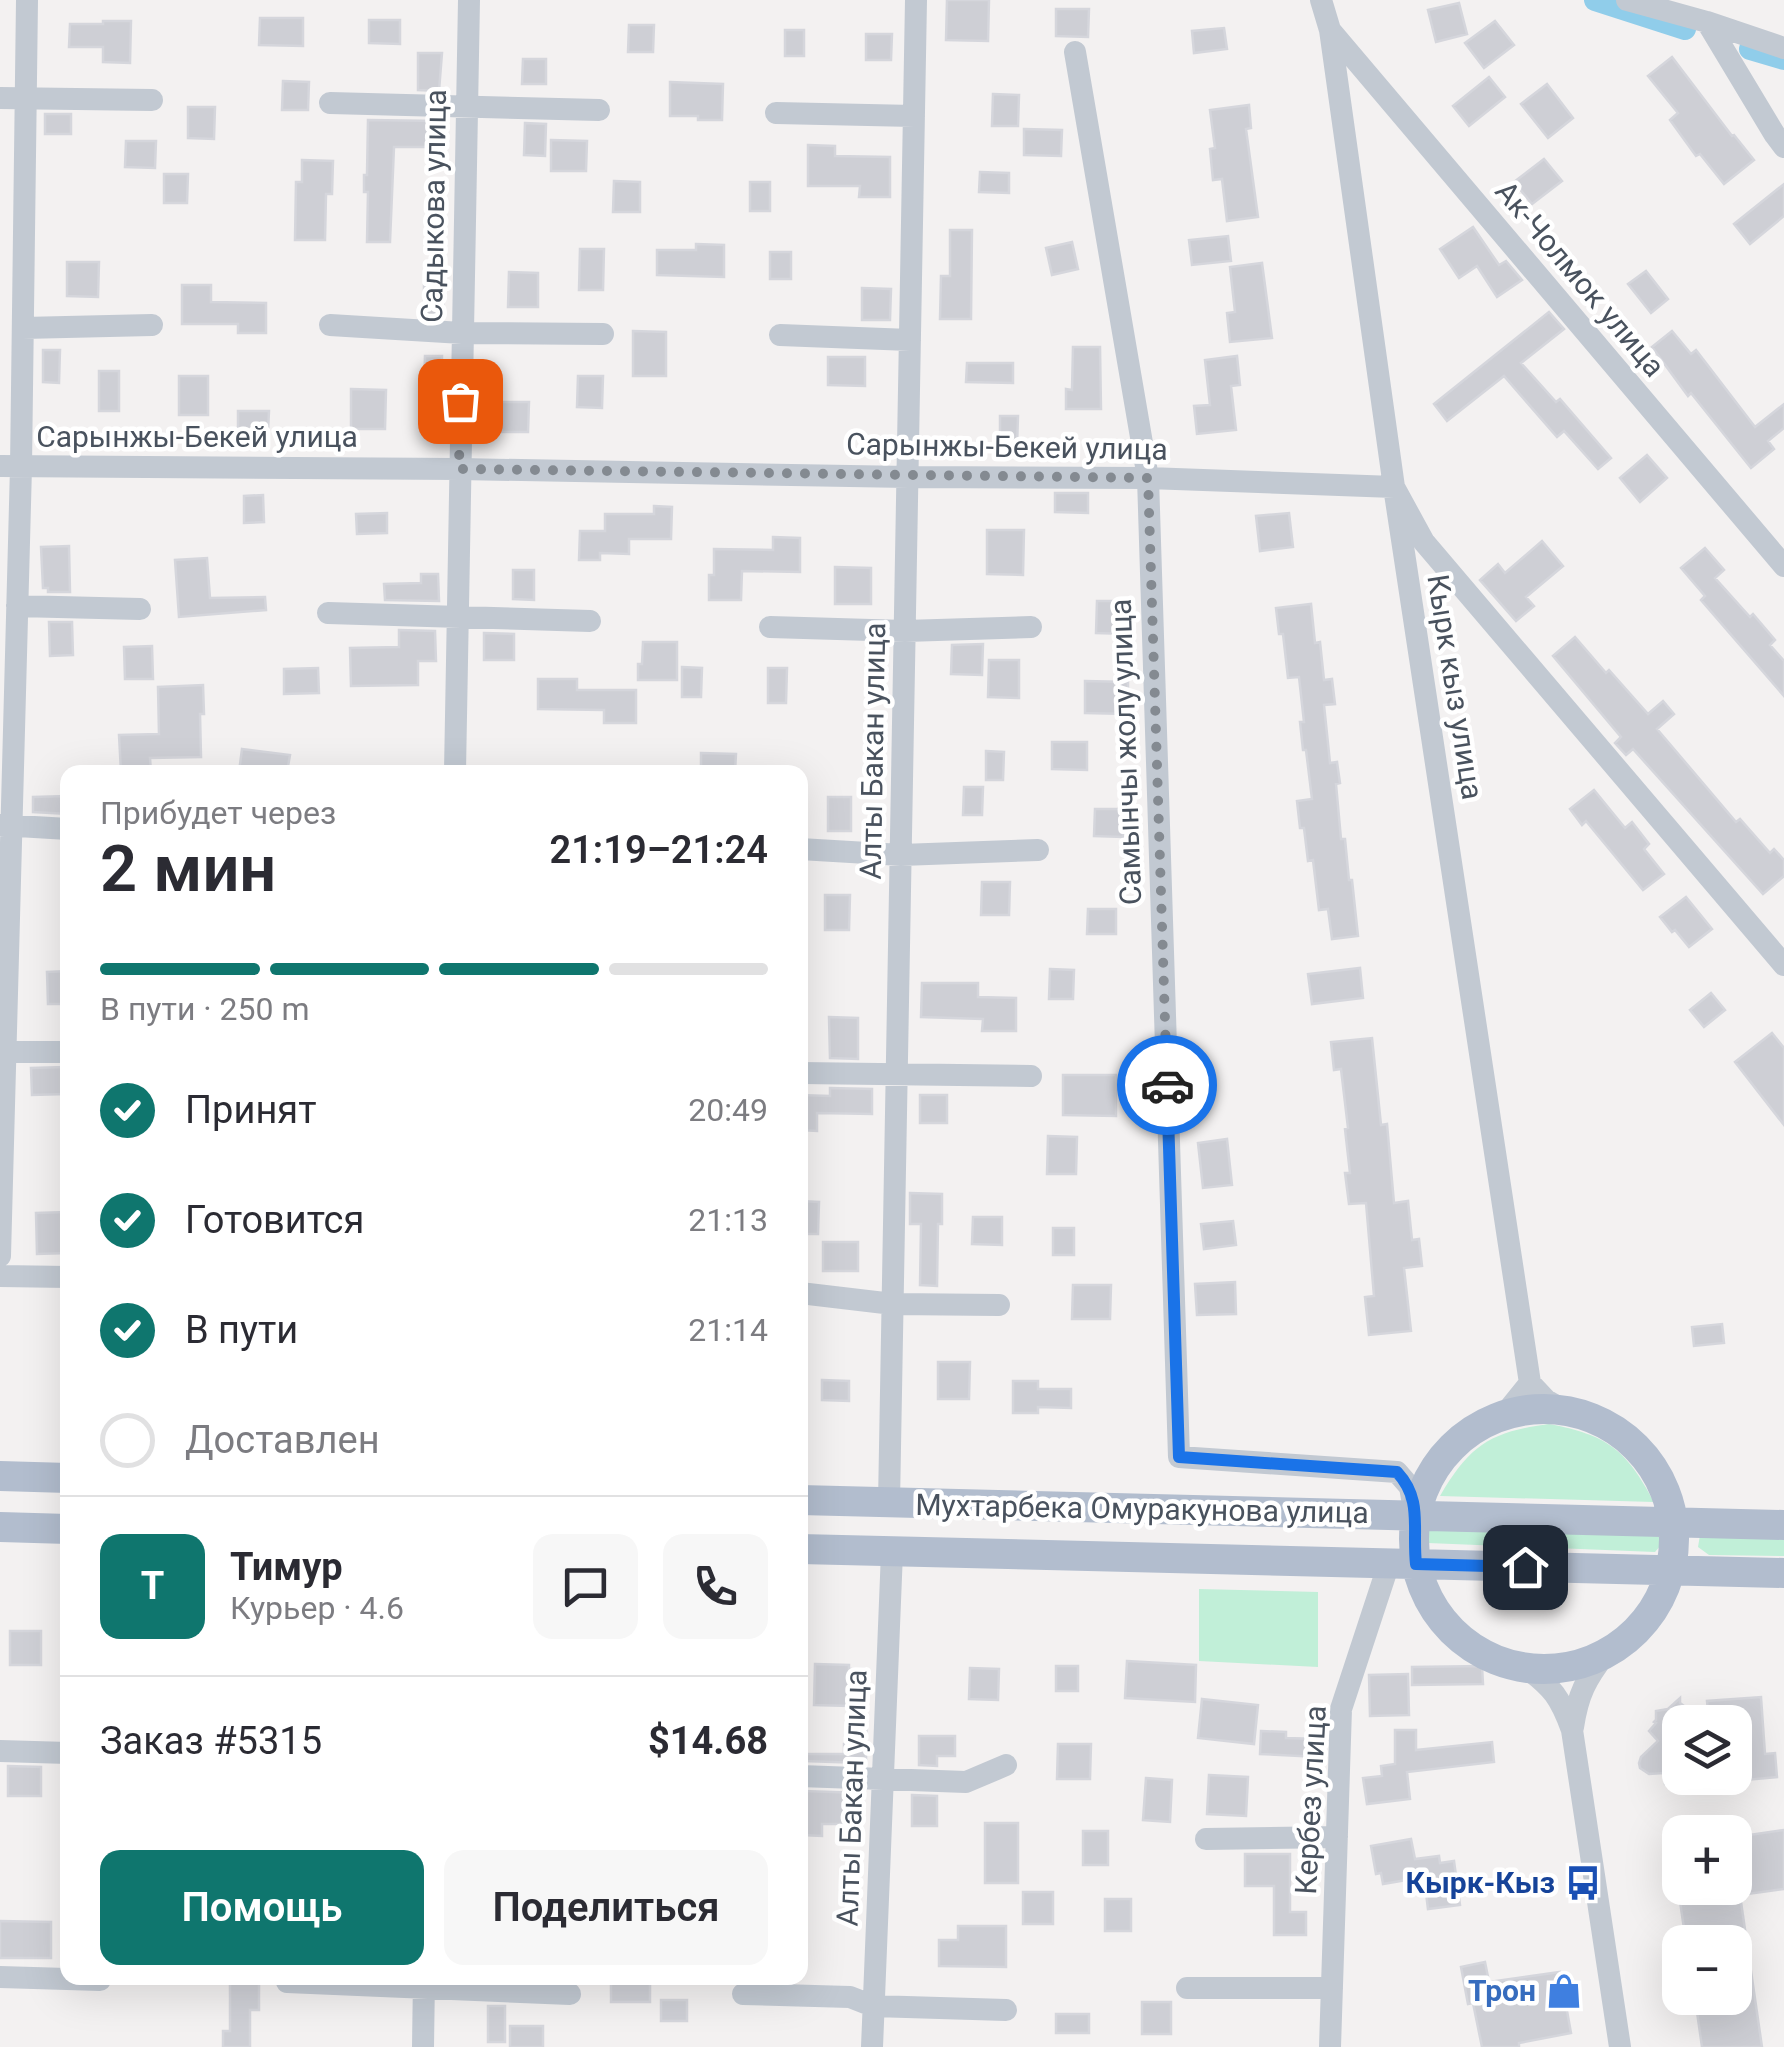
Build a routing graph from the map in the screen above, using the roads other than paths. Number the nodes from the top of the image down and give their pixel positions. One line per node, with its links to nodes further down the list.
1 (27, 0): 11 (street)
2 (469, 0): 14 (street, Садыкова улица)
3 (916, 0): 17 (street, Алты Бакан улица)
4 (1321, 0): 7 (street, Кырк кыз улица)
5 (1640, 2): 6 (street)
6 (1708, 22): 8 (street); 18 (street)
7 (1330, 30): 30 (street, Кырк кыз улица); 31 (street, Ак-Чолмок улица)
8 (1784, 48)
9 (1075, 52): 29 (street, Самынчы жолу улица)
10 (0, 98): 11 (street)
11 (26, 99): 12 (street); 21 (street)
12 (152, 100)
13 (330, 103): 14 (street)
14 (466, 108): 15 (street); 22 (street, Садыкова улица)
15 (599, 110)
16 (776, 113): 17 (street)
17 (914, 116): 25 (street, Алты Бакан улица)
18 (1784, 146)
19 (330, 325): 22 (street)
20 (152, 326): 21 (street)
21 (23, 328): 26 (street)
22 (462, 333): 23 (street); 27 (street, Садыкова улица)
23 (603, 334)
24 (780, 336): 25 (street)
25 (910, 340): 28 (street, Алты Бакан улица)
26 (10, 466): 27 (street, Сарынжы-Бекей улица); 32 (street)
27 (459, 469): 28 (street, Сарынжы-Бекей улица); 35 (street, Садыкова улица)
28 (908, 476): 29 (street, Сарынжы-Бекей улица); 39 (street, Алты Бакан улица)
29 (1148, 478): 30 (street, Сарынжы-Бекей улица); 65 (street, Самынчы жолу улица)
30 (1394, 486): 46 (street); 58 (street, Кырк кыз улица)
31 (1784, 566)
32 (17, 606): 33 (street); 41 (street)
33 (140, 609)
34 (328, 613): 35 (street)
35 (458, 617): 36 (street); 40 (street, Садыкова улица)
36 (590, 620)
37 (770, 627): 39 (street)
38 (1031, 627): 39 (street)
39 (905, 630): 45 (street, Алты Бакан улица)
40 (455, 765)
41 (6, 825): 42 (street); 47 (street)
42 (60, 828)
43 (808, 850): 45 (street)
44 (1038, 850): 45 (street)
45 (901, 855): 50 (street, Алты Бакан улица)
46 (1780, 951)
47 (3, 1052): 48 (street); 52 (street)
48 (60, 1052)
49 (808, 1073): 50 (street)
50 (897, 1075): 51 (street); 56 (street, Алты Бакан улица)
51 (1030, 1076)
52 (0, 1256)
53 (0, 1276): 54 (street)
54 (60, 1278)
55 (808, 1294): 56 (street)
56 (893, 1304): 57 (street); 64 (street, Алты Бакан улица)
57 (999, 1306)
58 (1530, 1384): 59 (street); 60 (street)
59 (1563, 1410): 60 (main road); 66 (main road)
60 (1505, 1414): 65 (main road)
61 (0, 1476): 62 (main road)
62 (60, 1478)
63 (808, 1500): 64 (main road, Мухтарбека Омуракунова улица)
64 (889, 1503): 65 (main road, Мухтарбека Омуракунова улица)
65 (1416, 1514): 66 (main road, Мухтарбека Омуракунова улица); 72 (main road)
66 (1674, 1522): 67 (main road, Мухтарбека Омуракунова улица); 73 (main road)
67 (1784, 1525)
68 (0, 1527): 69 (main road)
69 (60, 1529)
70 (808, 1549): 71 (main road, Мухтарбека Омуракунова улица)
71 (892, 1552): 72 (main road, Мухтарбека Омуракунова улица); 82 (street, Алты Бакан улица)
72 (1402, 1564): 73 (main road, Мухтарбека Омуракунова улица); 76 (main road); 83 (street, Кербез улица)
73 (1671, 1571): 74 (main road, Мухтарбека Омуракунова улица); 75 (main road)
74 (1784, 1573)
75 (1606, 1653): 76 (main road); 77 (street)
76 (1524, 1667): 77 (street)
77 (1572, 1730): 98 (street)
78 (0, 1751): 79 (street)
79 (60, 1753)
80 (1006, 1765): 82 (street)
81 (808, 1776): 82 (street)
82 (883, 1780): 93 (street, Алты Бакан улица)
83 (1337, 1837): 84 (street); 90 (street, Кербез улица)
84 (1206, 1838)
85 (0, 1977): 86 (street)
86 (60, 1979)
87 (424, 1985): 95 (street)
88 (460, 1985): 91 (street)
89 (1187, 1988): 90 (street)
90 (1332, 1988): 97 (street, Кербез улица)
91 (570, 1994)
92 (743, 1994): 93 (street)
93 (873, 2006): 94 (street); 96 (street, Алты Бакан улица)
94 (1006, 2010)
95 (423, 2047)
96 (872, 2047)
97 (1330, 2047)
98 (1620, 2047)

